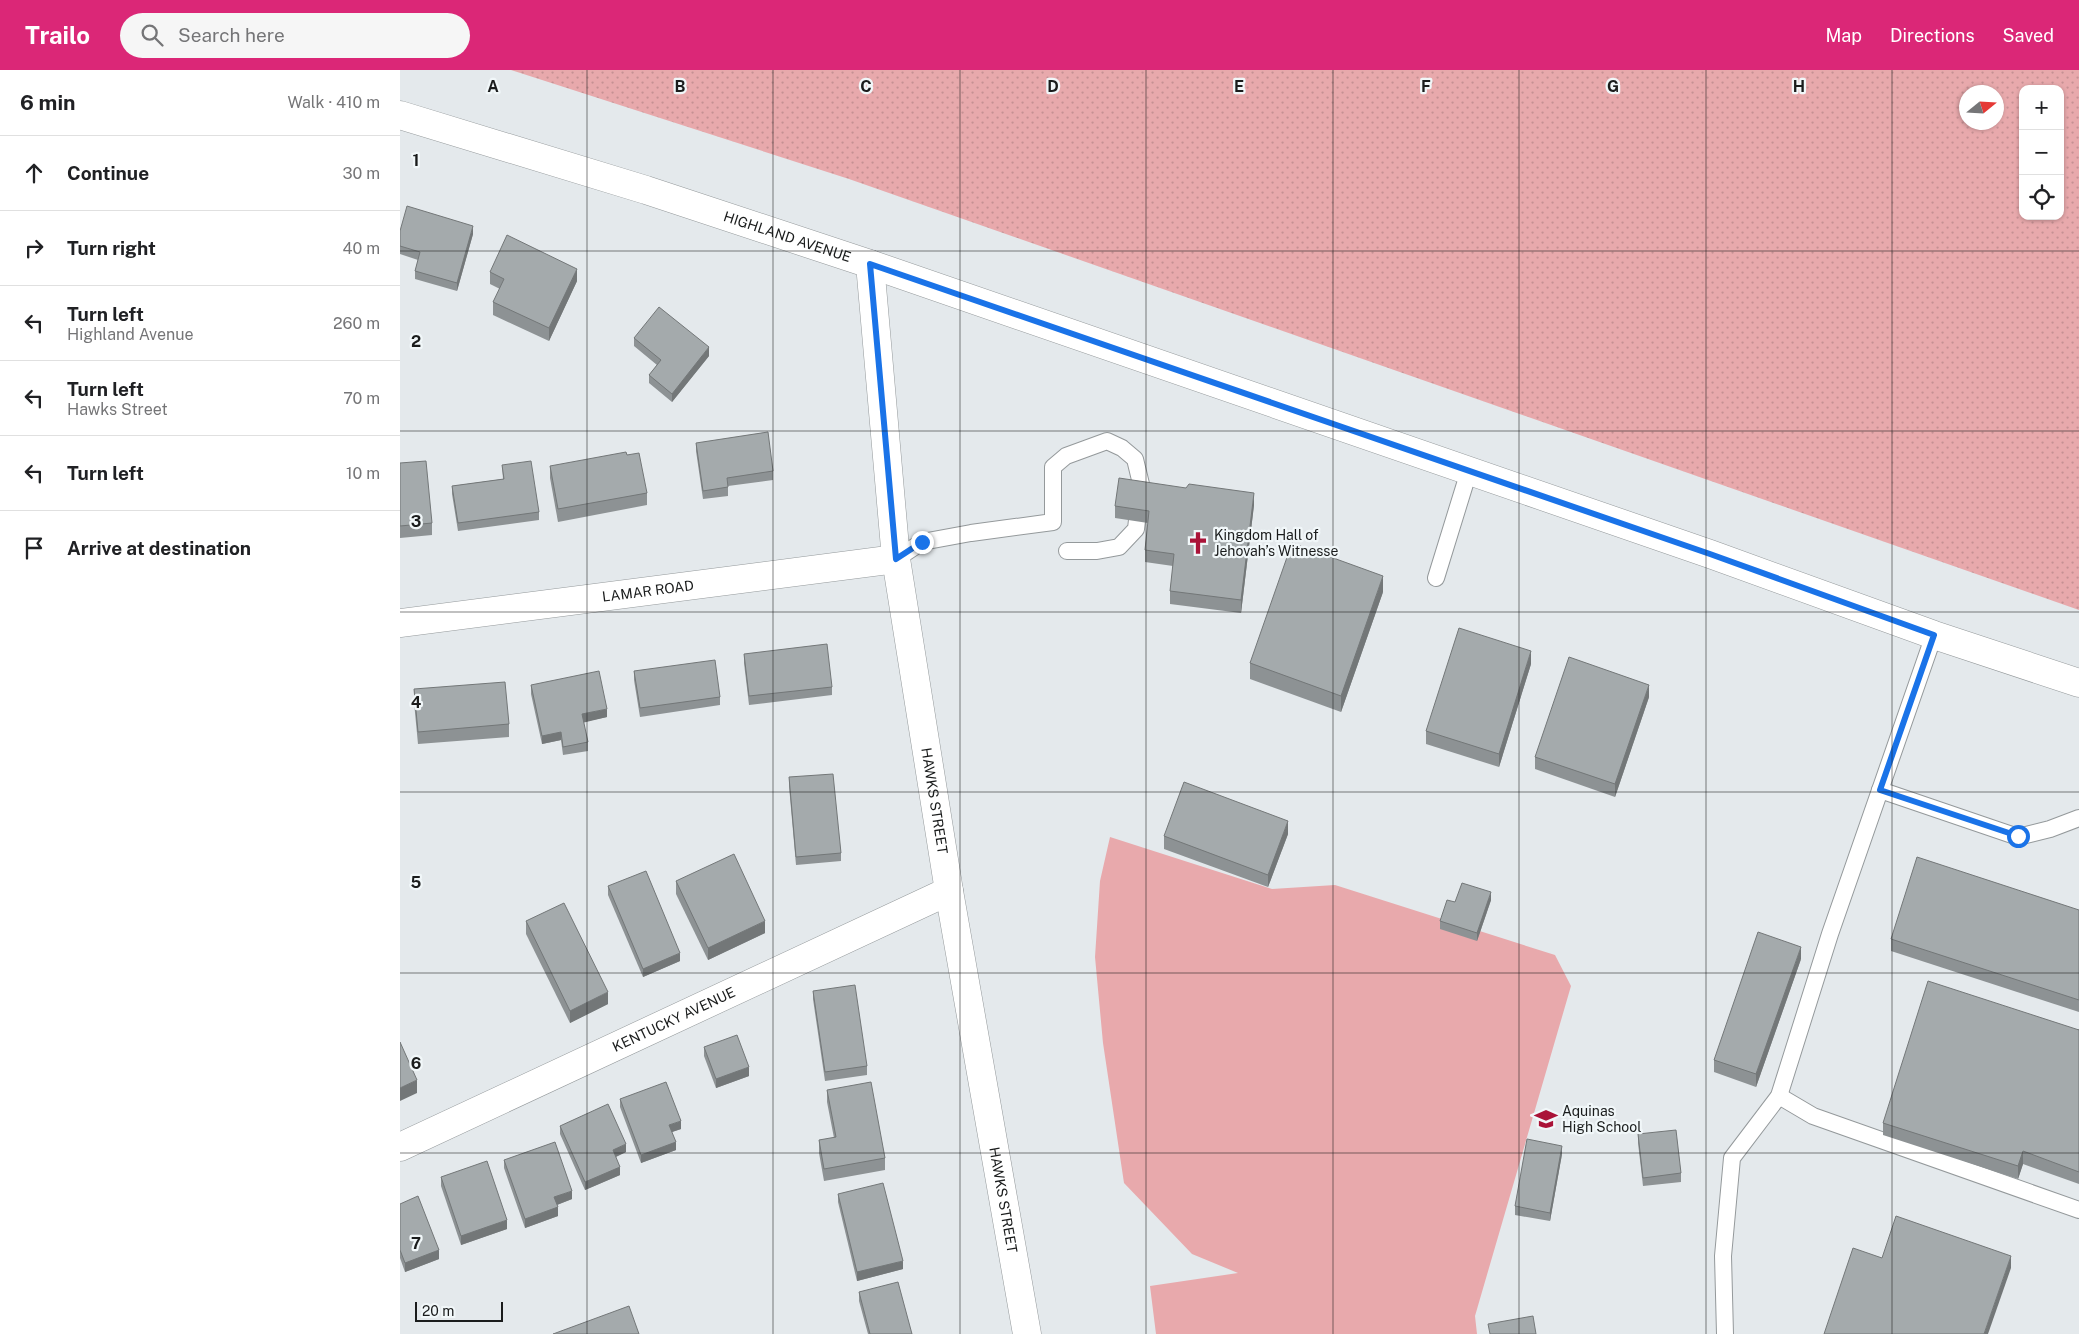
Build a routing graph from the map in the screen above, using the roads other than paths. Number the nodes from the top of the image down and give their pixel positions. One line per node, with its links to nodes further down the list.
1 (400, 115): 2 (street, HIGHLAND AVENUE)
2 (870, 264): 3 (street, HIGHLAND AVENUE); 5 (street, HAWKS STREET)
3 (1469, 471): 6 (lane); 8 (street, HIGHLAND AVENUE)
4 (1067, 551): 5 (lane)
5 (896, 559): 7 (street, LAMAR ROAD); 12 (street, HAWKS STREET)
6 (1436, 578)
7 (400, 623)
8 (1934, 635): 9 (street, HIGHLAND AVENUE); 10 (lane)
9 (2079, 683)
10 (1880, 790): 11 (lane); 13 (lane)
11 (2079, 818)
12 (949, 891): 14 (street, KENTUCKY AVENUE); 16 (street, HAWKS STREET)
13 (1779, 1096): 15 (lane); 17 (lane)
14 (400, 1147)
15 (2079, 1210)
16 (1027, 1334)
17 (1725, 1334)

